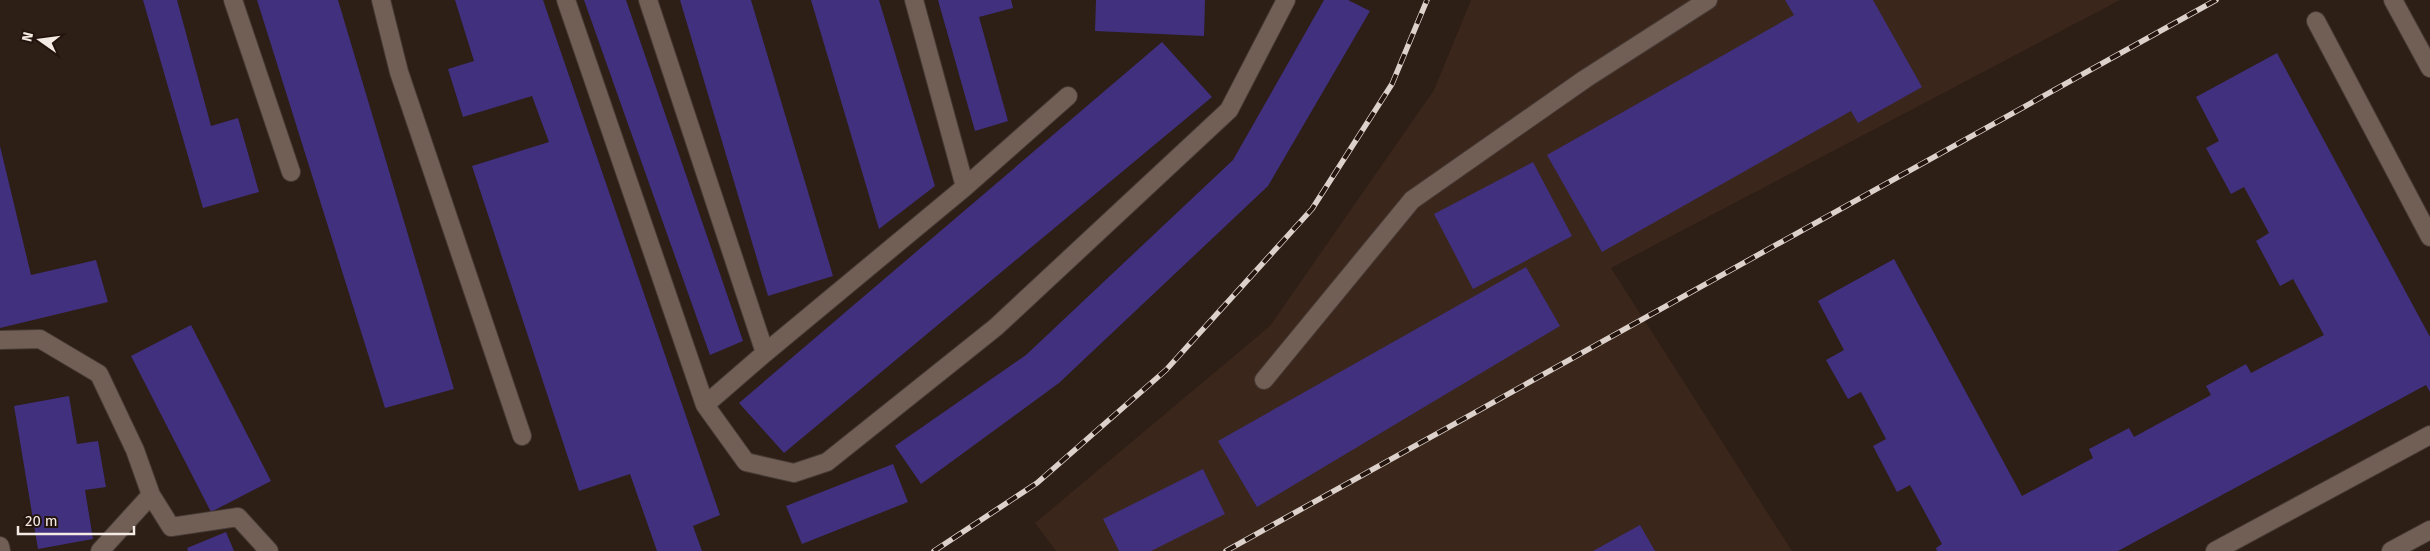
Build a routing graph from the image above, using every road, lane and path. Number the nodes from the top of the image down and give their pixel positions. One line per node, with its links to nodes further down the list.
1 (233, 0): 12 (lane)
2 (381, 0): 20 (lane)
3 (566, 0): 18 (lane)
4 (648, 0): 16 (lane)
5 (914, 0): 13 (lane)
6 (1286, 0): 18 (lane)
7 (1708, 0): 17 (lane)
8 (2393, 0): 10 (lane)
9 (2316, 21): 14 (lane)
10 (2430, 68)
11 (1068, 96): 13 (lane)
12 (291, 172)
13 (964, 187): 16 (lane)
14 (2430, 237)
15 (0, 340): 21 (lane)
16 (766, 353): 18 (lane)
17 (1264, 380)
18 (705, 405)
19 (2430, 435): 27 (lane)
20 (522, 436)
21 (151, 495): 25 (lane); 26 (lane)
22 (2430, 530): 28 (lane)
23 (0, 546): 24 (lane)
24 (1, 551)
25 (100, 551)
26 (269, 551)
27 (2215, 551)
28 (2391, 551)

